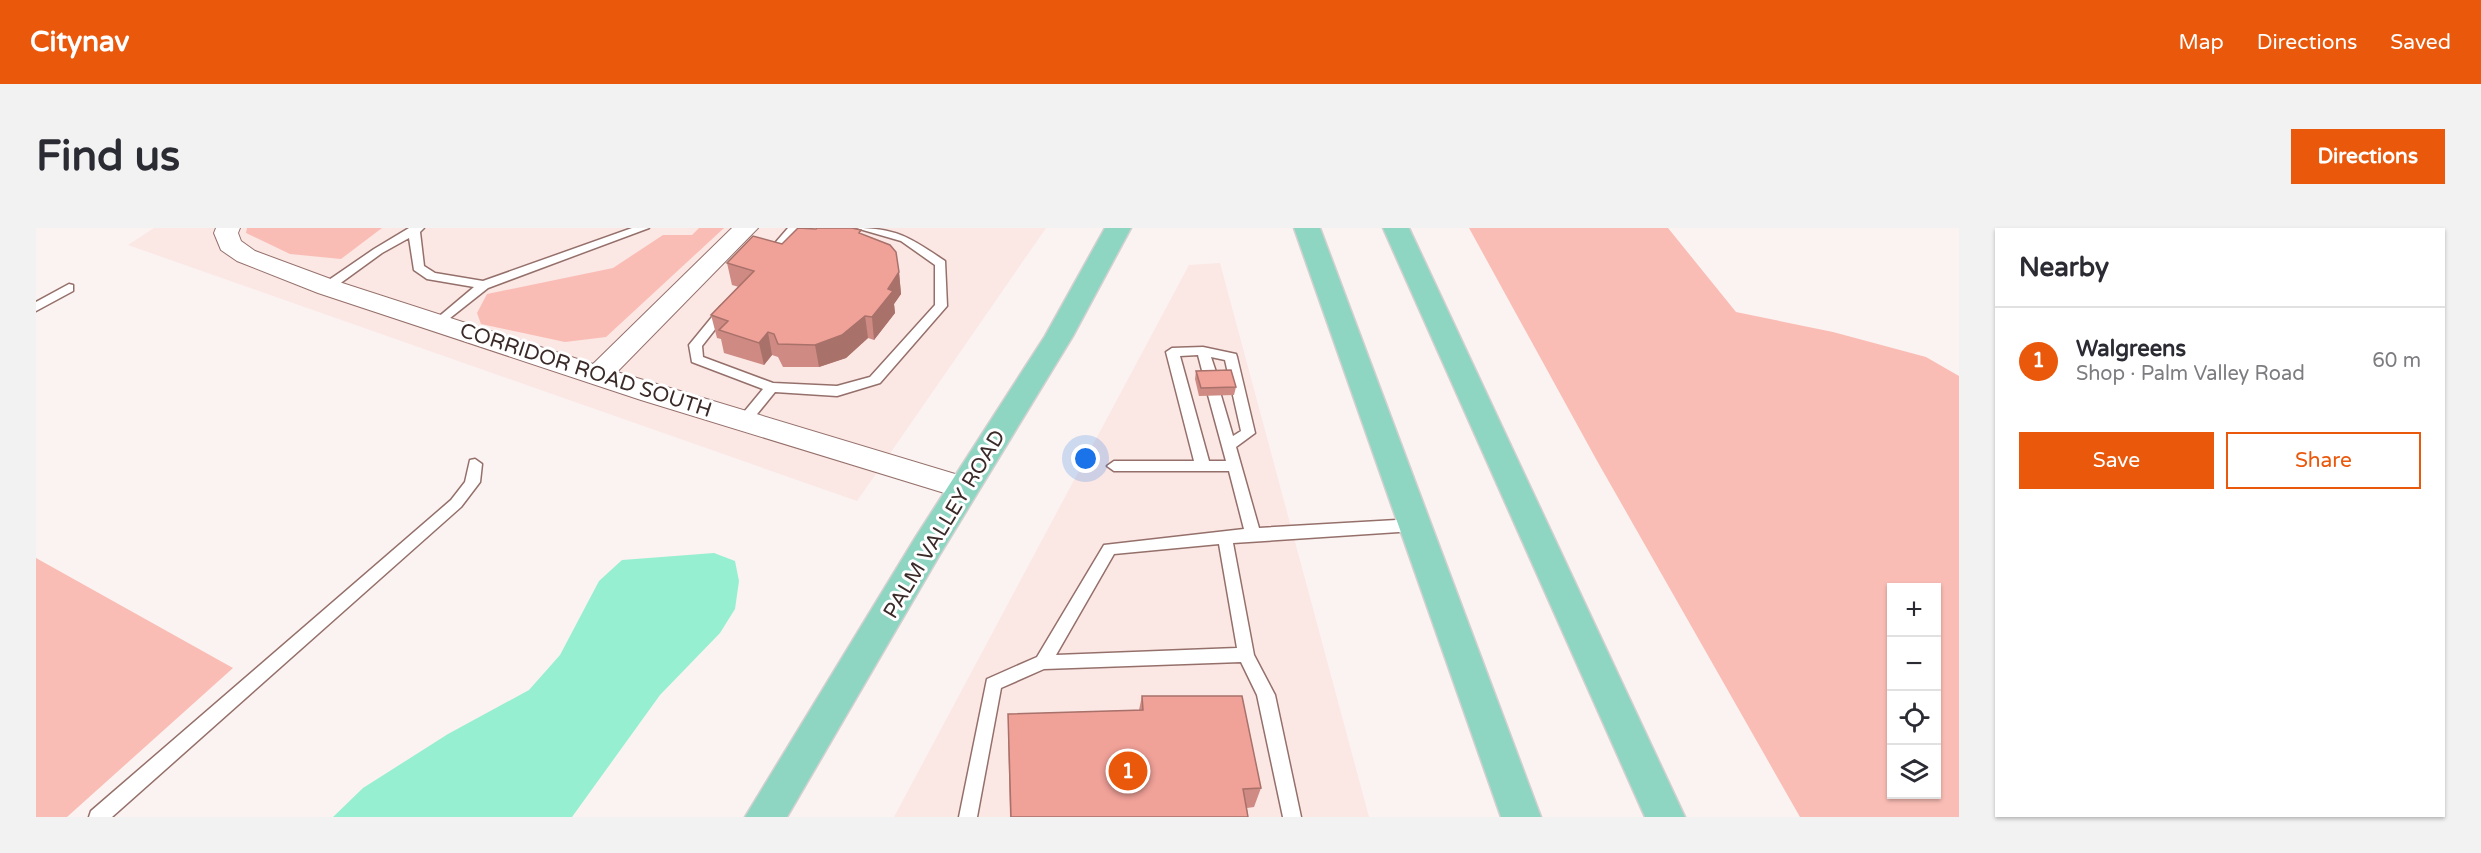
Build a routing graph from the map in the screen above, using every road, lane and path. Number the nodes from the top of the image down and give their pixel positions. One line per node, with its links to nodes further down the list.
1 (228, 228): 12 (street, CORRIDOR ROAD SOUTH)
2 (416, 228): 11 (lane); 12 (lane)
3 (641, 228): 11 (lane)
4 (746, 228): 18 (street)
5 (794, 228): 10 (lane)
6 (862, 228): 20 (lane)
7 (1118, 228): 28 (main road, PALM VALLEY ROAD)
8 (1307, 228): 29 (main road)
9 (1396, 228): 39 (main road)
10 (766, 261)
11 (484, 285): 16 (lane)
12 (327, 287): 16 (street, CORRIDOR ROAD SOUTH)
13 (69, 288): 15 (lane)
14 (735, 297): 20 (lane)
15 (36, 307)
16 (440, 322): 18 (street, CORRIDOR ROAD SOUTH)
17 (1203, 351): 19 (lane); 23 (lane); 26 (lane)
18 (598, 375): 22 (street, CORRIDOR ROAD SOUTH)
19 (1211, 378)
20 (772, 387): 22 (lane)
21 (1215, 395): 23 (lane)
22 (744, 421): 28 (street, CORRIDOR ROAD SOUTH)
23 (1228, 446): 27 (lane)
24 (476, 464): 34 (lane)
25 (1114, 466): 26 (lane)
26 (1203, 466): 27 (lane)
27 (1234, 466): 30 (lane)
28 (964, 488): 35 (main road, PALM VALLEY ROAD)
29 (1414, 525): 30 (lane); 38 (main road)
30 (1253, 534): 31 (lane)
31 (1225, 538): 32 (lane); 33 (lane)
32 (1245, 655): 33 (lane); 37 (lane)
33 (1042, 662): 36 (lane)
34 (98, 817)
35 (765, 817)
36 (968, 817)
37 (1292, 817)
38 (1521, 817)
39 (1665, 817)

